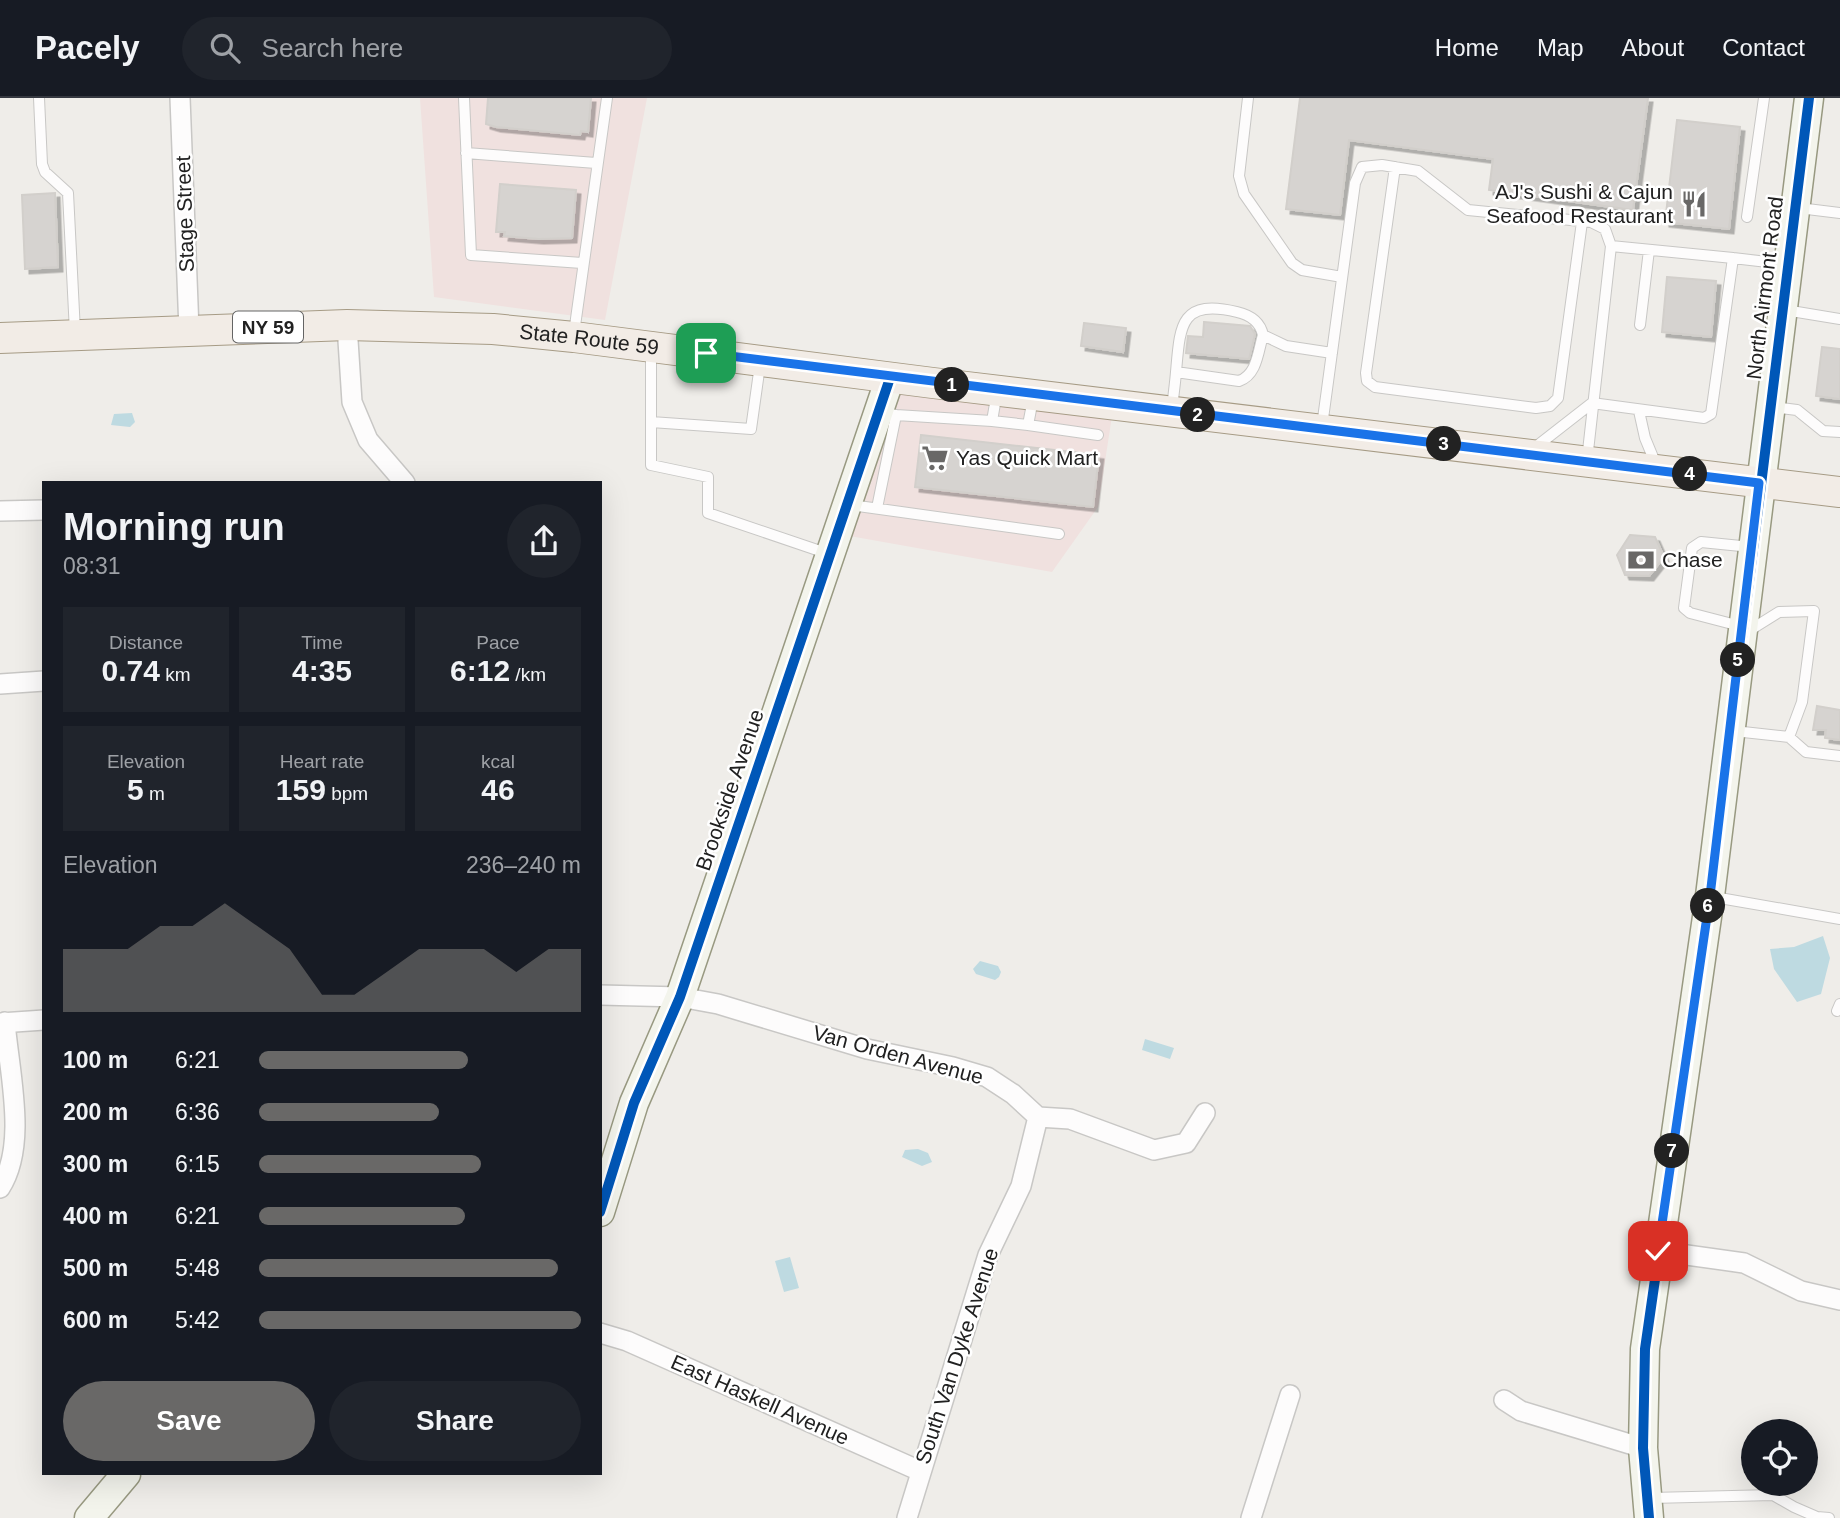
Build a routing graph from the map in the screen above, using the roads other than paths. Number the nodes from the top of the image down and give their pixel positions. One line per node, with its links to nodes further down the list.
1 (39, 98): 27 (lane)
2 (180, 98): 25 (street, Stage Street)
3 (464, 98): 8 (lane)
4 (607, 98): 9 (lane)
5 (1248, 98): 20 (lane)
6 (1764, 98): 13 (lane)
7 (1809, 98): 11 (street, North Airmont Road)
8 (466, 153): 9 (lane); 18 (lane)
9 (596, 163): 18 (lane)
10 (1395, 167): 14 (lane); 14 (lane); 20 (lane)
11 (1795, 208): 12 (lane); 19 (street, North Airmont Road)
12 (1840, 213)
13 (1747, 217)
14 (1582, 222): 15 (lane)
15 (1611, 246): 16 (lane); 37 (lane)
16 (1649, 250): 17 (lane); 23 (lane)
17 (1733, 258): 19 (lane); 39 (lane)
18 (582, 263): 28 (lane)
19 (1787, 264): 21 (street, North Airmont Road)
20 (1342, 277): 31 (lane)
21 (1782, 309): 22 (lane); 38 (street, North Airmont Road)
22 (1840, 319)
23 (1640, 324)
24 (347, 325): 25 (main road, State Route 59 / NY 59); 28 (main road, State Route 59 / NY 59); 51 (street)
25 (189, 330): 27 (main road, State Route 59 / NY 59)
26 (1263, 335): 31 (lane); 33 (lane); 33 (lane)
27 (75, 336): 29 (main road, State Route 59 / NY 59)
28 (574, 337): 30 (main road, State Route 59 / NY 59)
29 (0, 338)
30 (651, 346): 32 (main road, State Route 59 / NY 59); 43 (lane)
31 (1332, 353): 45 (lane)
32 (761, 360): 34 (main road, State Route 59 / NY 59); 43 (lane)
33 (1176, 372): 40 (lane)
34 (891, 378): 35 (main road, State Route 59 / NY 59); 41 (street, Brookside Avenue)
35 (998, 391): 36 (main road, State Route 59 / NY 59); 42 (lane)
36 (1033, 395): 40 (main road, State Route 59 / NY 59); 44 (lane)
37 (1592, 403): 39 (lane); 48 (lane); 49 (lane)
38 (1769, 407): 46 (lane); 52 (street, North Airmont Road)
39 (1639, 411): 50 (lane)
40 (1172, 412): 45 (main road, State Route 59 / NY 59)
41 (888, 414): 42 (lane); 54 (street, Brookside Avenue); 55 (lane)
42 (992, 421): 44 (lane)
43 (651, 422): 60 (lane)
44 (1028, 425): 47 (lane)
45 (1321, 430): 48 (main road, State Route 59 / NY 59)
46 (1840, 432)
47 (1098, 435)
48 (1526, 454): 49 (main road, State Route 59 / NY 59)
49 (1587, 462): 50 (main road, State Route 59 / NY 59)
50 (1658, 470): 52 (main road, State Route 59 / NY 59)
51 (402, 481)
52 (1759, 483): 53 (main road, State Route 59 / NY 59); 59 (street, North Airmont Road)
53 (1840, 492)
54 (847, 504): 55 (lane); 60 (street, Brookside Avenue)
55 (877, 508): 58 (lane)
56 (42, 510): 57 (street)
57 (0, 511)
58 (1059, 534)
59 (1751, 547): 61 (street, North Airmont Road); 61 (lane)
60 (830, 554): 70 (street, Brookside Avenue)
61 (1742, 631): 64 (street, North Airmont Road); 65 (lane)
62 (42, 681): 63 (street)
63 (0, 684)
64 (1730, 730): 65 (lane); 67 (street, North Airmont Road)
65 (1789, 737): 66 (lane)
66 (1840, 756)
67 (1710, 896): 68 (lane); 77 (street, North Airmont Road)
68 (1840, 919)
69 (602, 995): 70 (street, Van Orden Avenue)
70 (680, 997): 74 (street, Van Orden Avenue); 76 (street, Brookside Avenue)
71 (42, 1020): 72 (street)
72 (2, 1023): 75 (street)
73 (1205, 1113): 74 (street)
74 (1038, 1117): 83 (street, South Van Dyke Avenue)
75 (0, 1188)
76 (602, 1206)
77 (1658, 1251): 78 (street); 82 (street, North Airmont Road)
78 (1840, 1300)
79 (602, 1334): 83 (street, East Haskell Avenue)
80 (1290, 1395): 88 (street)
81 (1504, 1400): 82 (street)
82 (1643, 1448): 85 (street, North Airmont Road)
83 (920, 1471): 87 (street, South Van Dyke Avenue)
84 (125, 1475): 86 (street)
85 (1648, 1508): 89 (lane)
86 (89, 1518)
87 (906, 1518)
88 (1251, 1518)
89 (1829, 1518)

